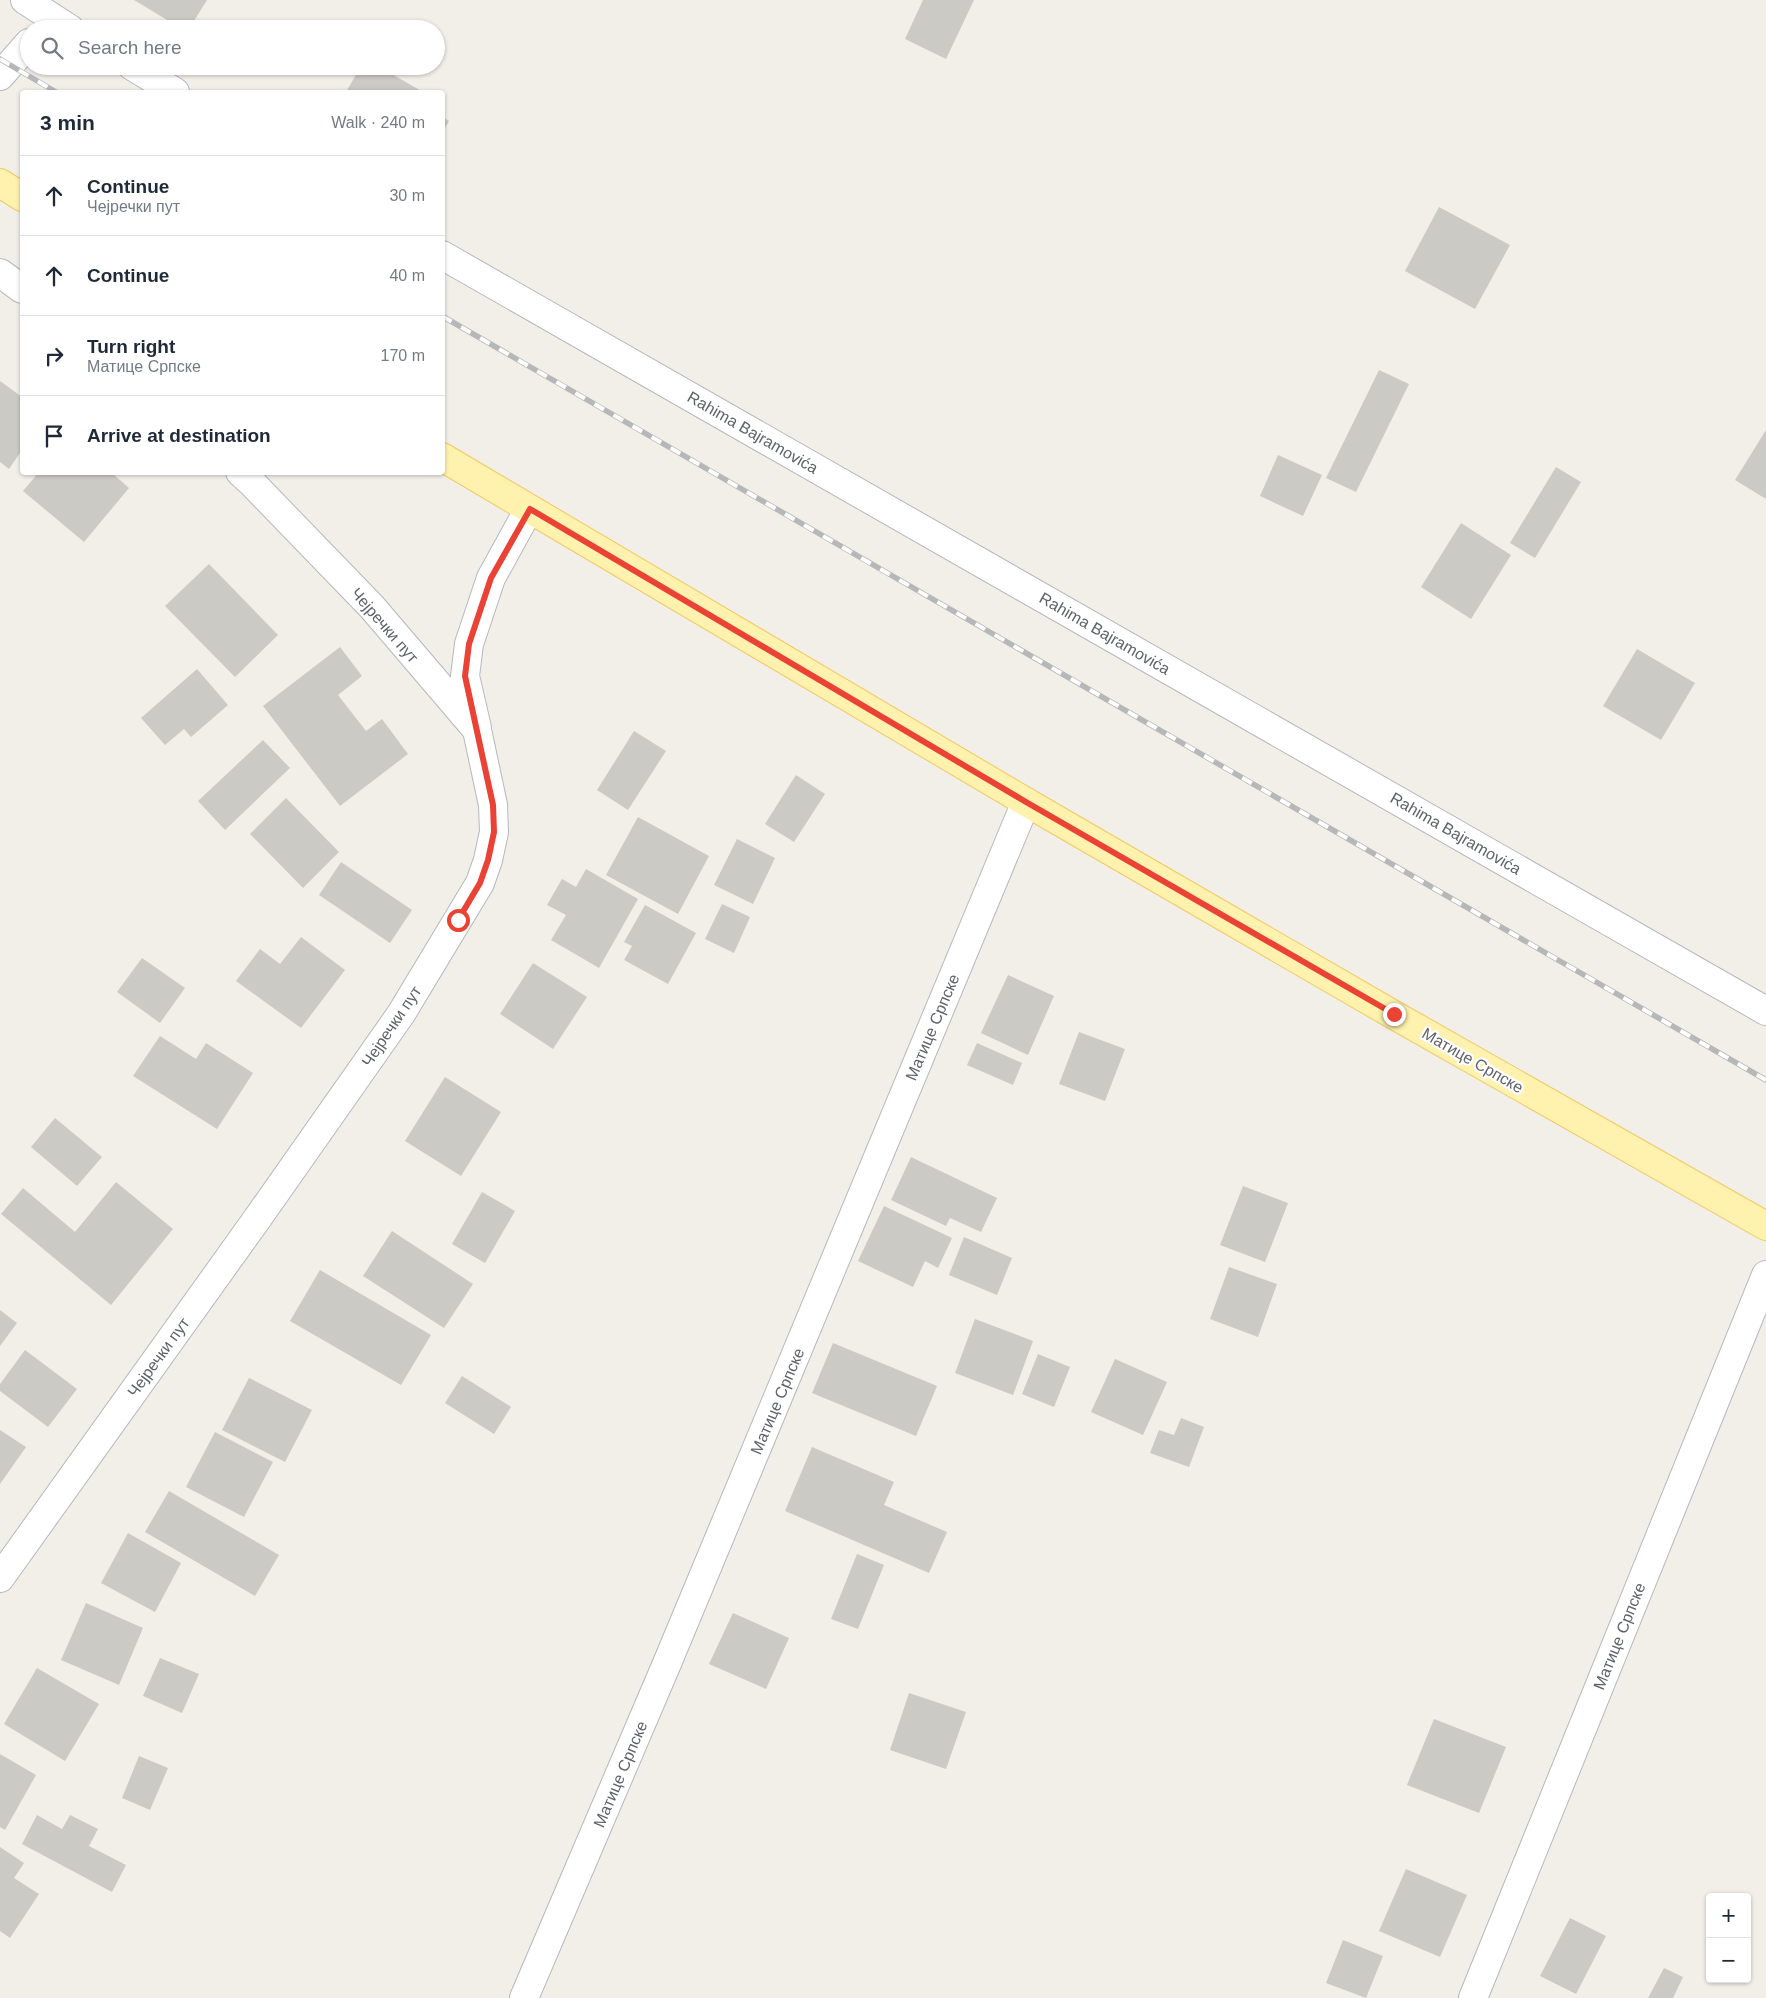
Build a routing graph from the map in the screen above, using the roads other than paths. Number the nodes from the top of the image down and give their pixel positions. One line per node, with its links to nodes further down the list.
1 (25, 0): 2 (street)
2 (56, 18)
3 (20, 53): 5 (street)
4 (147, 75): 6 (street)
5 (0, 76)
6 (172, 90)
7 (0, 183): 8 (main road)
8 (20, 196)
9 (445, 257): 17 (street, Rahima Bajramovića)
10 (0, 274): 11 (street)
11 (20, 288)
12 (445, 459): 14 (main road, Матице Српске)
13 (244, 475): 15 (street, Чејречки пут)
14 (530, 509): 15 (street); 16 (main road, Матице Српске)
15 (477, 730): 20 (street, Чејречки пут)
16 (1026, 802): 18 (main road, Матице Српске); 21 (street, Матице Српске)
17 (1766, 1011)
18 (1766, 1226)
19 (1766, 1275): 22 (street, Матице Српске)
20 (0, 1578)
21 (524, 1998)
22 (1473, 1998)

